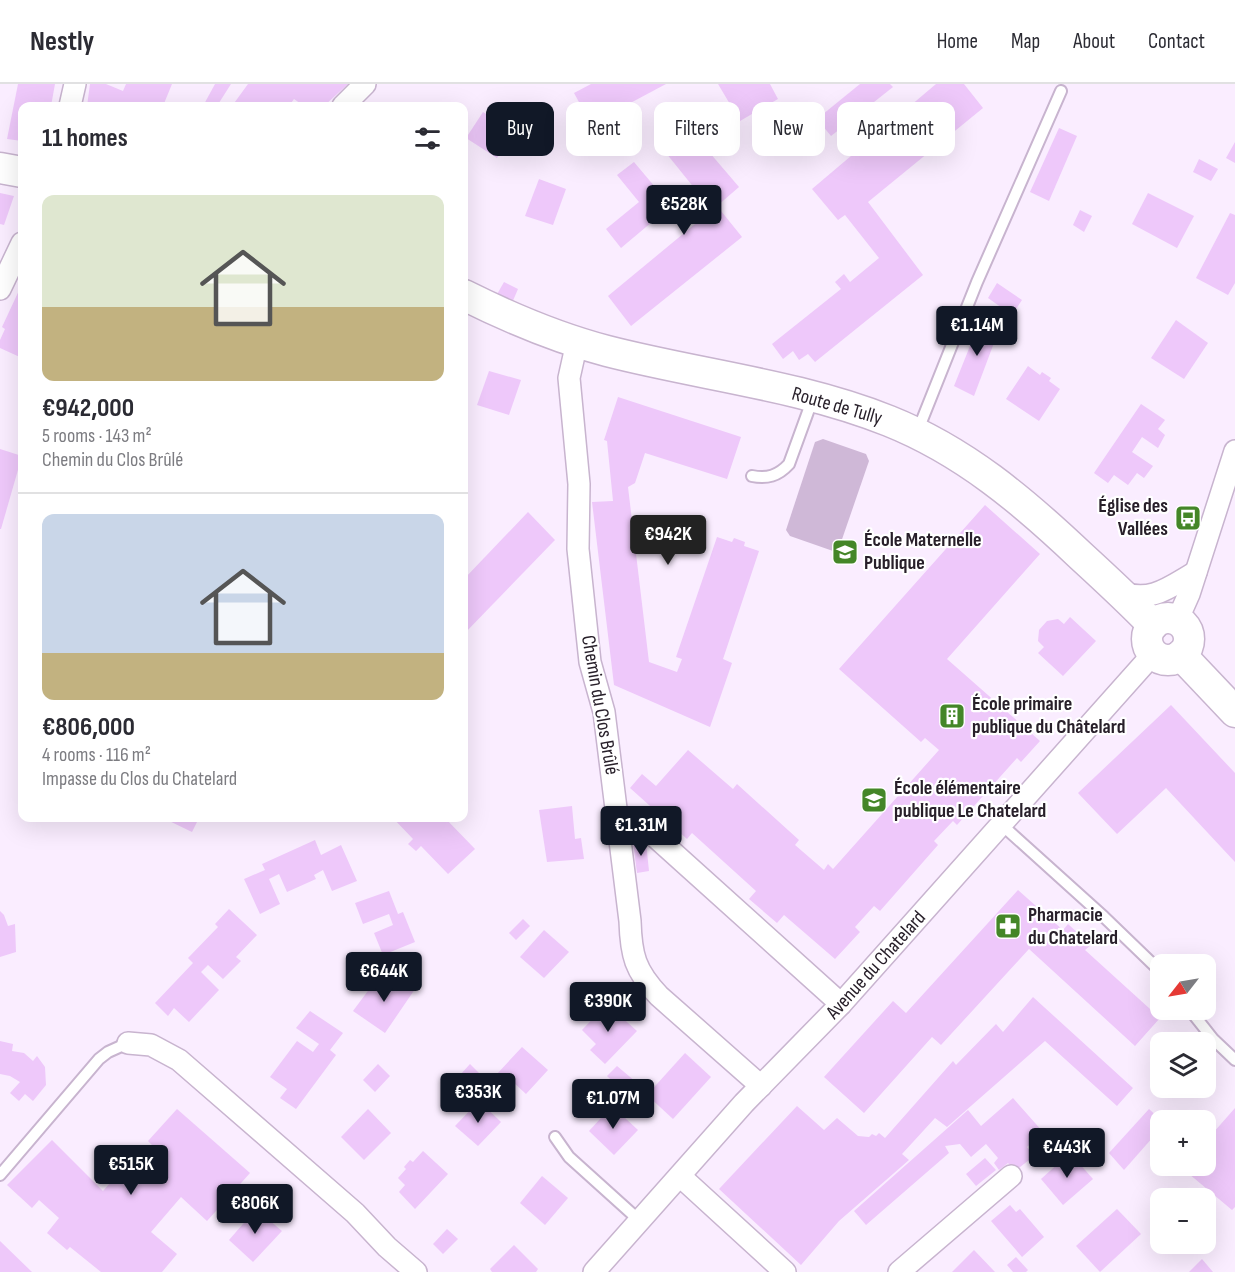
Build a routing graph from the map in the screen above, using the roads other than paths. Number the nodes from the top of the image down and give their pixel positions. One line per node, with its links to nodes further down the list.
1 (75, 84): 4 (street)
2 (365, 84): 5 (street)
3 (1061, 91): 13 (lane)
4 (71, 102)
5 (347, 102)
6 (0, 168): 7 (street)
7 (18, 171)
8 (18, 251): 9 (street)
9 (0, 289)
10 (468, 297): 11 (street, Route de Tully)
11 (577, 342): 12 (street, Route de Tully); 22 (street, Chemin du Clos Brûlé)
12 (813, 397): 13 (street, Route de Tully); 15 (lane)
13 (916, 433): 17 (street, Route de Tully)
14 (1235, 451): 16 (street)
15 (752, 476)
16 (1196, 572): 17 (street); 18 (street)
17 (1121, 592): 18 (street, Route de Tully)
18 (1165, 623): 19 (street, Route de Tully)
19 (1167, 655): 20 (street); 21 (street, Avenue du Chatelard)
20 (1235, 712)
21 (1002, 825): 23 (lane); 24 (street, Avenue du Chatelard)
22 (618, 826): 24 (street); 28 (street, Chemin du Clos Brûlé)
23 (1150, 961)
24 (841, 1004): 28 (street, Avenue du Chatelard)
25 (1198, 1020): 27 (lane)
26 (128, 1044): 30 (lane); 34 (street)
27 (1235, 1060)
28 (760, 1086): 31 (street, Avenue du Chatelard)
29 (555, 1137): 33 (lane)
30 (0, 1174)
31 (680, 1176): 33 (street, Avenue du Chatelard); 36 (street)
32 (1011, 1176): 37 (street)
33 (640, 1221): 35 (street, Avenue du Chatelard)
34 (416, 1272)
35 (594, 1272)
36 (785, 1272)
37 (899, 1272)

